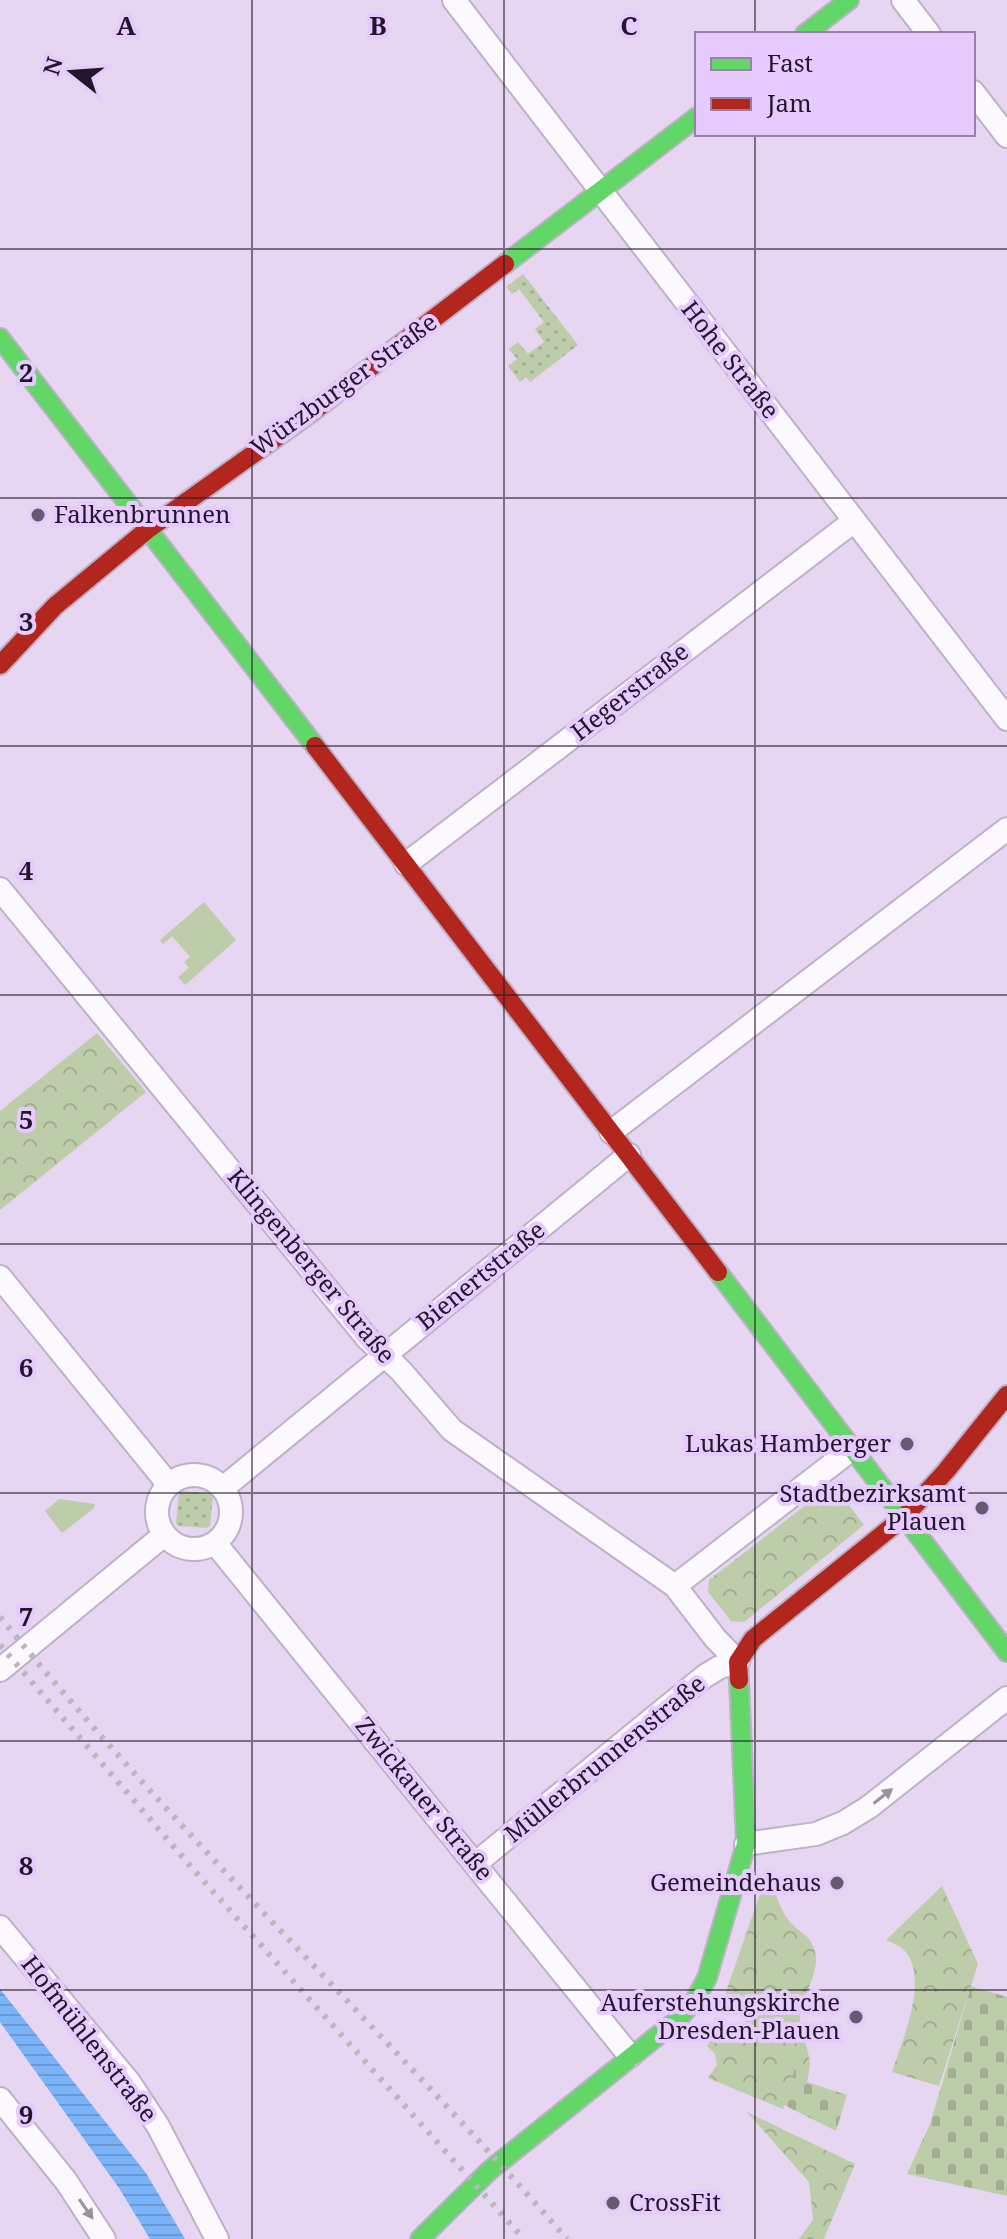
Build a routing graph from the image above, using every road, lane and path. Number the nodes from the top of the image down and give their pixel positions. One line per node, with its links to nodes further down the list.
1 (454, 0): 9 (street, Hohe Straße)
2 (849, 0): 4 (street)
3 (903, 0): 5 (street)
4 (808, 32)
5 (927, 32)
6 (975, 95): 8 (street)
7 (695, 119): 9 (street, Würzburger Straße)
8 (1007, 136)
9 (600, 191): 11 (street, Hohe Straße); 12 (street, Würzburger Straße)
10 (0, 338): 12 (street)
11 (854, 521): 14 (street, Hohe Straße); 16 (street, Hegerstraße)
12 (147, 530): 13 (street, Würzburger Straße); 16 (street)
13 (0, 665)
14 (1007, 719)
15 (1007, 829): 18 (street)
16 (406, 864): 18 (street)
17 (0, 889): 21 (street, Klingenberger Straße)
18 (611, 1132): 19 (street)
19 (629, 1155): 21 (street, Bienertstraße); 23 (street)
20 (0, 1277): 24 (street)
21 (384, 1354): 25 (street, Bienertstraße); 29 (street, Klingenberger Straße)
22 (1007, 1395): 26 (street)
23 (852, 1449): 26 (street); 29 (street)
24 (169, 1485): 25 (street); 27 (street)
25 (223, 1488): 28 (street)
26 (904, 1517): 30 (street); 31 (street)
27 (164, 1535): 28 (street); 32 (street)
28 (215, 1543): 35 (street, Zwickauer Straße)
29 (675, 1586): 31 (street, Klingenberger Straße)
30 (1007, 1652)
31 (738, 1662): 34 (street); 35 (street, Müllerbrunnenstraße)
32 (0, 1670)
33 (1007, 1698): 34 (street, one-way to 33)
34 (746, 1844): 37 (street)
35 (476, 1863): 37 (street, Zwickauer Straße)
36 (0, 1927): 40 (street, Hofmühlenstraße)
37 (630, 2056): 41 (street)
38 (0, 2099): 39 (street, one-way to 39)
39 (104, 2239)
40 (217, 2239)
41 (420, 2239)

